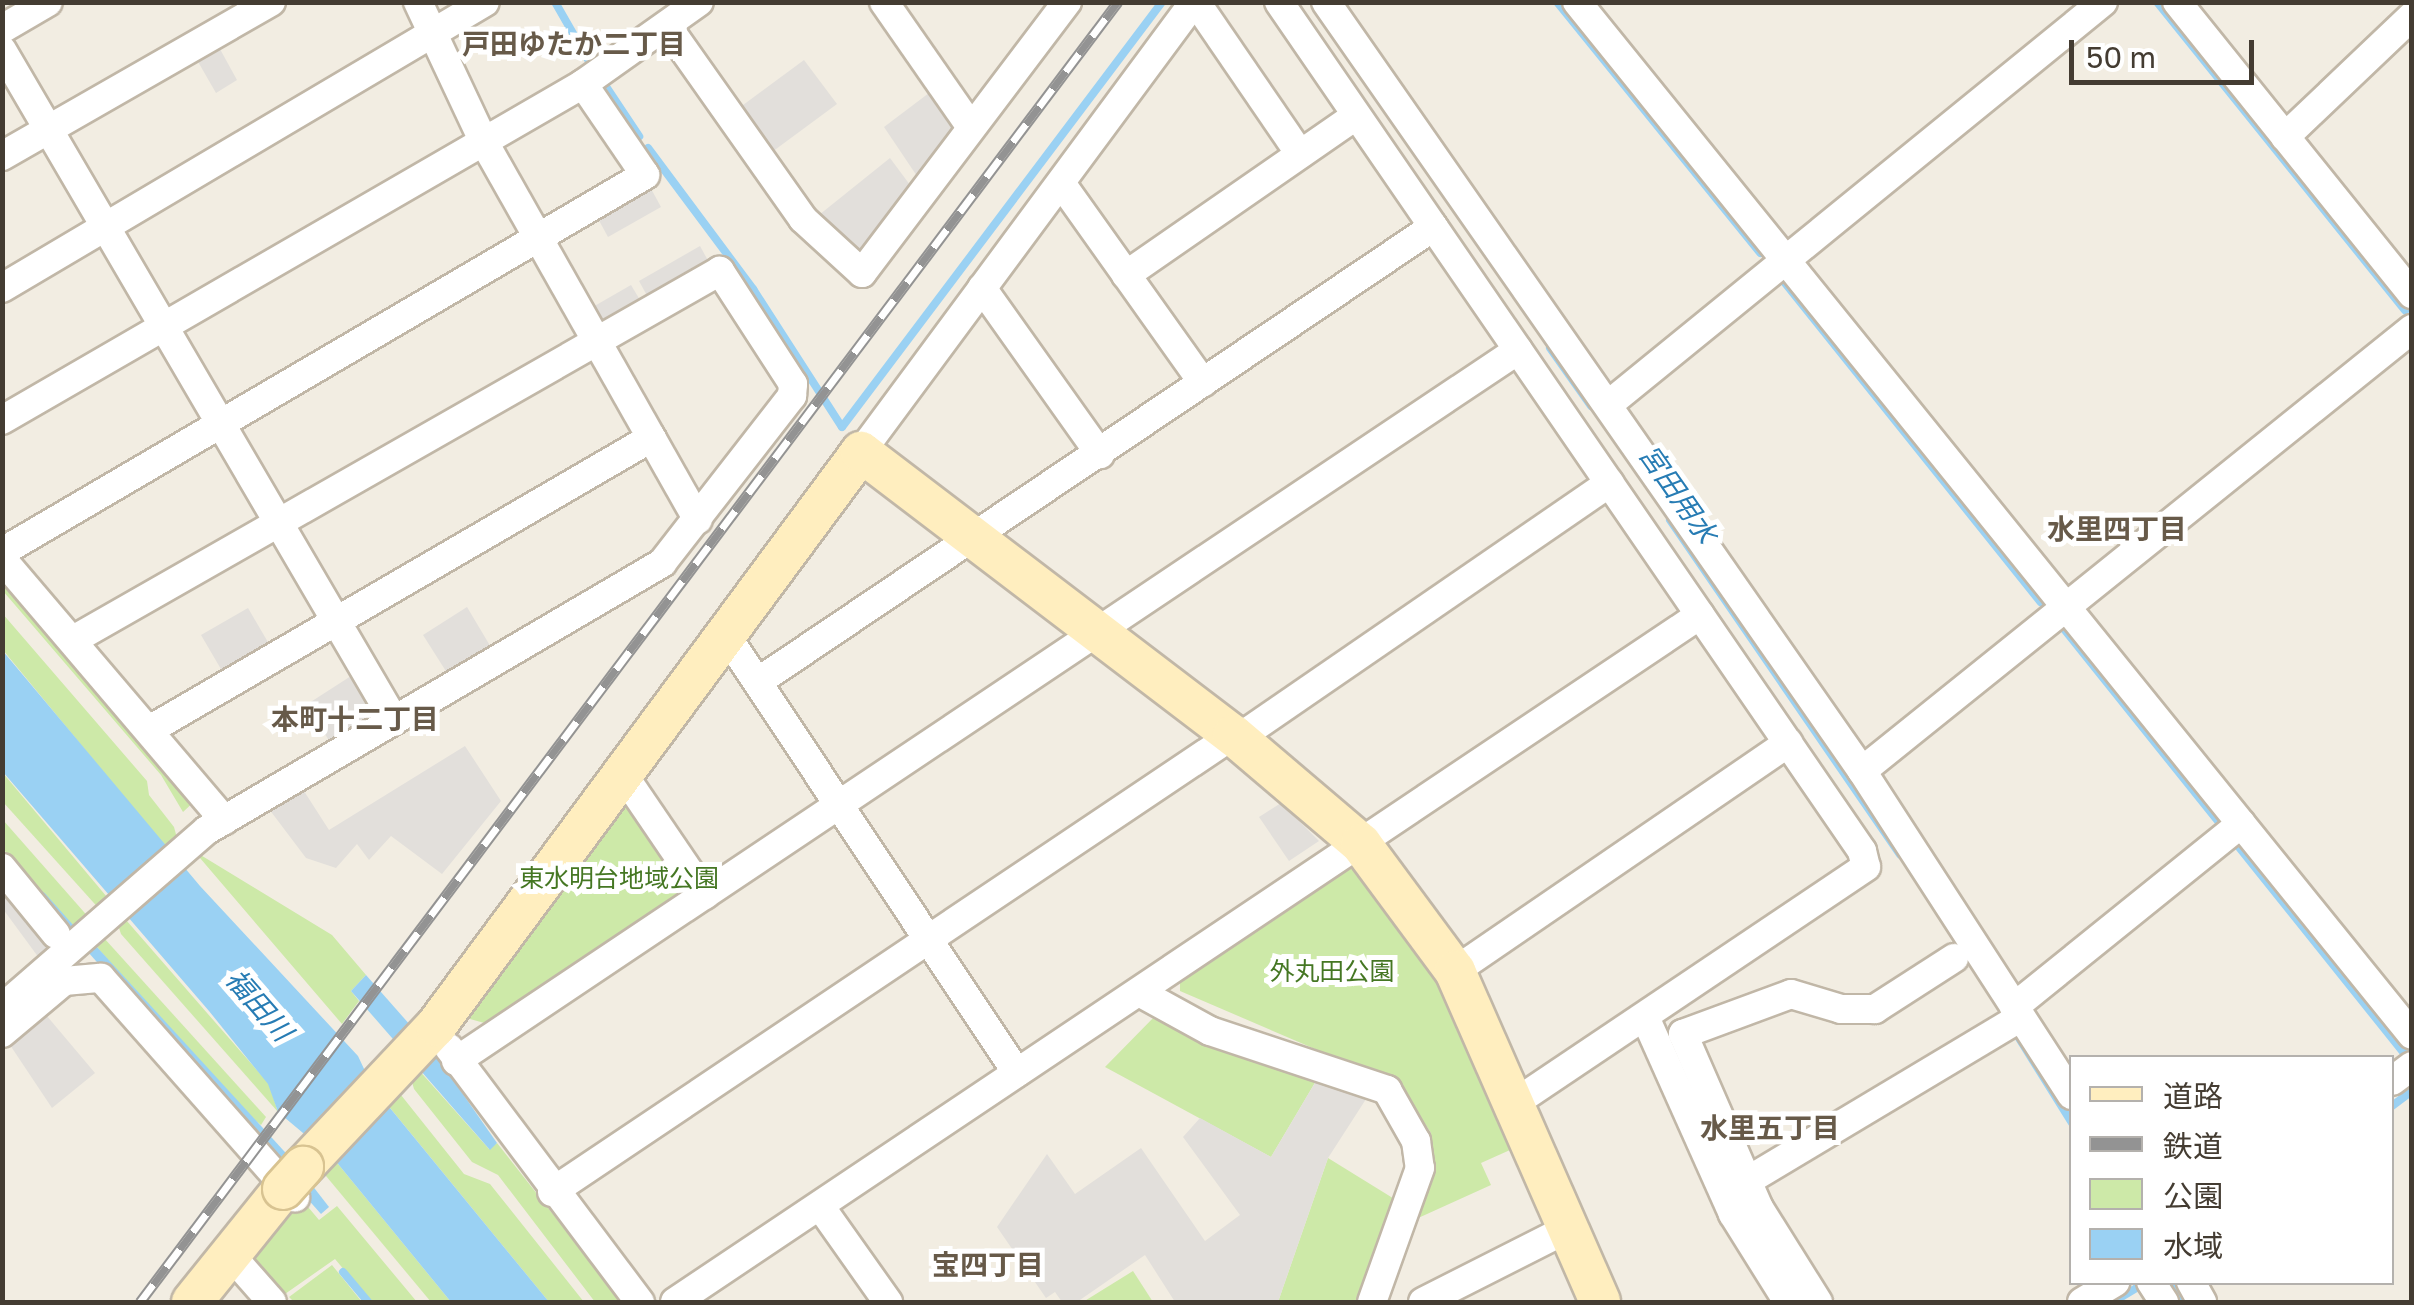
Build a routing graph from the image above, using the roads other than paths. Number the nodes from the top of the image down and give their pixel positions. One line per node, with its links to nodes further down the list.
1 (48, 2): 16 (street)
2 (271, 2): 22 (street)
3 (418, 2): 17 (street)
4 (486, 2): 17 (street)
5 (699, 2): 15 (street)
6 (884, 2): 21 (street)
7 (1067, 2): 21 (street)
8 (1195, 2): 25 (street); 27 (street)
9 (1279, 2): 20 (street)
10 (1326, 2): 41 (street)
11 (1577, 2): 31 (street)
12 (2104, 2): 31 (street)
13 (2177, 2): 23 (street)
14 (2412, 16): 23 (street)
15 (667, 26): 19 (street); 21 (street)
16 (2, 29)
17 (432, 36): 24 (street); 29 (street)
18 (2, 50): 22 (street)
19 (584, 84): 24 (street); 30 (street)
20 (1356, 116): 25 (street); 28 (street)
21 (970, 127)
22 (48, 130): 26 (street); 29 (street)
23 (2285, 138): 35 (street)
24 (484, 142): 30 (street); 36 (street)
25 (1300, 154): 32 (street)
26 (2, 156)
27 (1061, 183): 32 (street); 34 (street)
28 (1433, 226): 39 (street); 40 (street)
29 (106, 227): 33 (street); 36 (street)
30 (538, 238): 38 (street); 43 (street)
31 (1785, 261): 41 (street); 52 (street)
32 (1126, 275): 40 (street)
33 (2, 288)
34 (982, 288): 45 (street); 46 (street)
35 (2412, 294)
36 (162, 328): 42 (street); 43 (street)
37 (2412, 329): 52 (street)
38 (595, 340): 44 (street); 48 (street); 49 (street)
39 (1518, 350): 47 (street); 56 (street)
40 (1203, 383): 46 (street)
41 (1608, 404): 64 (street)
42 (2, 420)
43 (220, 424): 49 (street); 51 (street)
44 (651, 438): 48 (street); 54 (street)
45 (861, 452): 50 (street); 55 (street)
46 (1100, 454): 50 (street)
47 (1610, 483): 53 (street); 61 (street)
48 (698, 520): 59 (street)
49 (278, 522): 54 (street); 57 (street)
50 (974, 535): 56 (street); 58 (street)
51 (2, 556): 57 (street)
52 (2066, 608): 64 (street); 67 (street)
53 (1700, 615): 62 (street); 68 (street)
54 (336, 622): 59 (street); 60 (street)
55 (724, 632): 58 (street); 63 (street)
56 (1101, 633): 61 (street); 65 (street)
57 (73, 640): 60 (street)
58 (758, 681): 65 (street)
59 (394, 720): 66 (street)
60 (151, 729): 66 (street)
61 (1235, 737): 68 (street); 72 (street)
62 (1788, 743): 74 (street); 78 (street)
63 (620, 770): 70 (street); 81 (street)
64 (1862, 771): 77 (street)
65 (840, 805): 70 (street); 72 (street)
66 (224, 820): 76 (street)
67 (2240, 824): 77 (street); 80 (street)
68 (1360, 844): 74 (street); 75 (street)
69 (2, 868): 71 (street)
70 (706, 895): 81 (street)
71 (56, 934)
72 (928, 939): 82 (street); 86 (street)
73 (1954, 958): 85 (street)
74 (1455, 970): 84 (street)
75 (1139, 992): 82 (street); 97 (street)
76 (2, 1008)
77 (2018, 1012): 83 (street); 85 (street)
78 (1645, 1017): 84 (street); 100 (street)
79 (2, 1034): 89 (street)
80 (2412, 1035)
81 (423, 1052): 86 (street); 91 (street)
82 (1018, 1073): 87 (street)
83 (2069, 1090)
84 (1515, 1103): 88 (street)
85 (1747, 1181): 101 (street)
86 (552, 1192): 94 (street)
87 (820, 1206): 95 (street); 96 (street)
88 (1567, 1229): 98 (street); 99 (street)
89 (242, 1268): 92 (street); 93 (street)
90 (2110, 1285): 102 (street)
91 (192, 1302)
92 (217, 1302)
93 (272, 1302)
94 (640, 1302)
95 (676, 1302)
96 (888, 1302)
97 (1372, 1302)
98 (1423, 1302)
99 (1600, 1302)
100 (1788, 1302)
101 (1818, 1302)
102 (2082, 1302)

